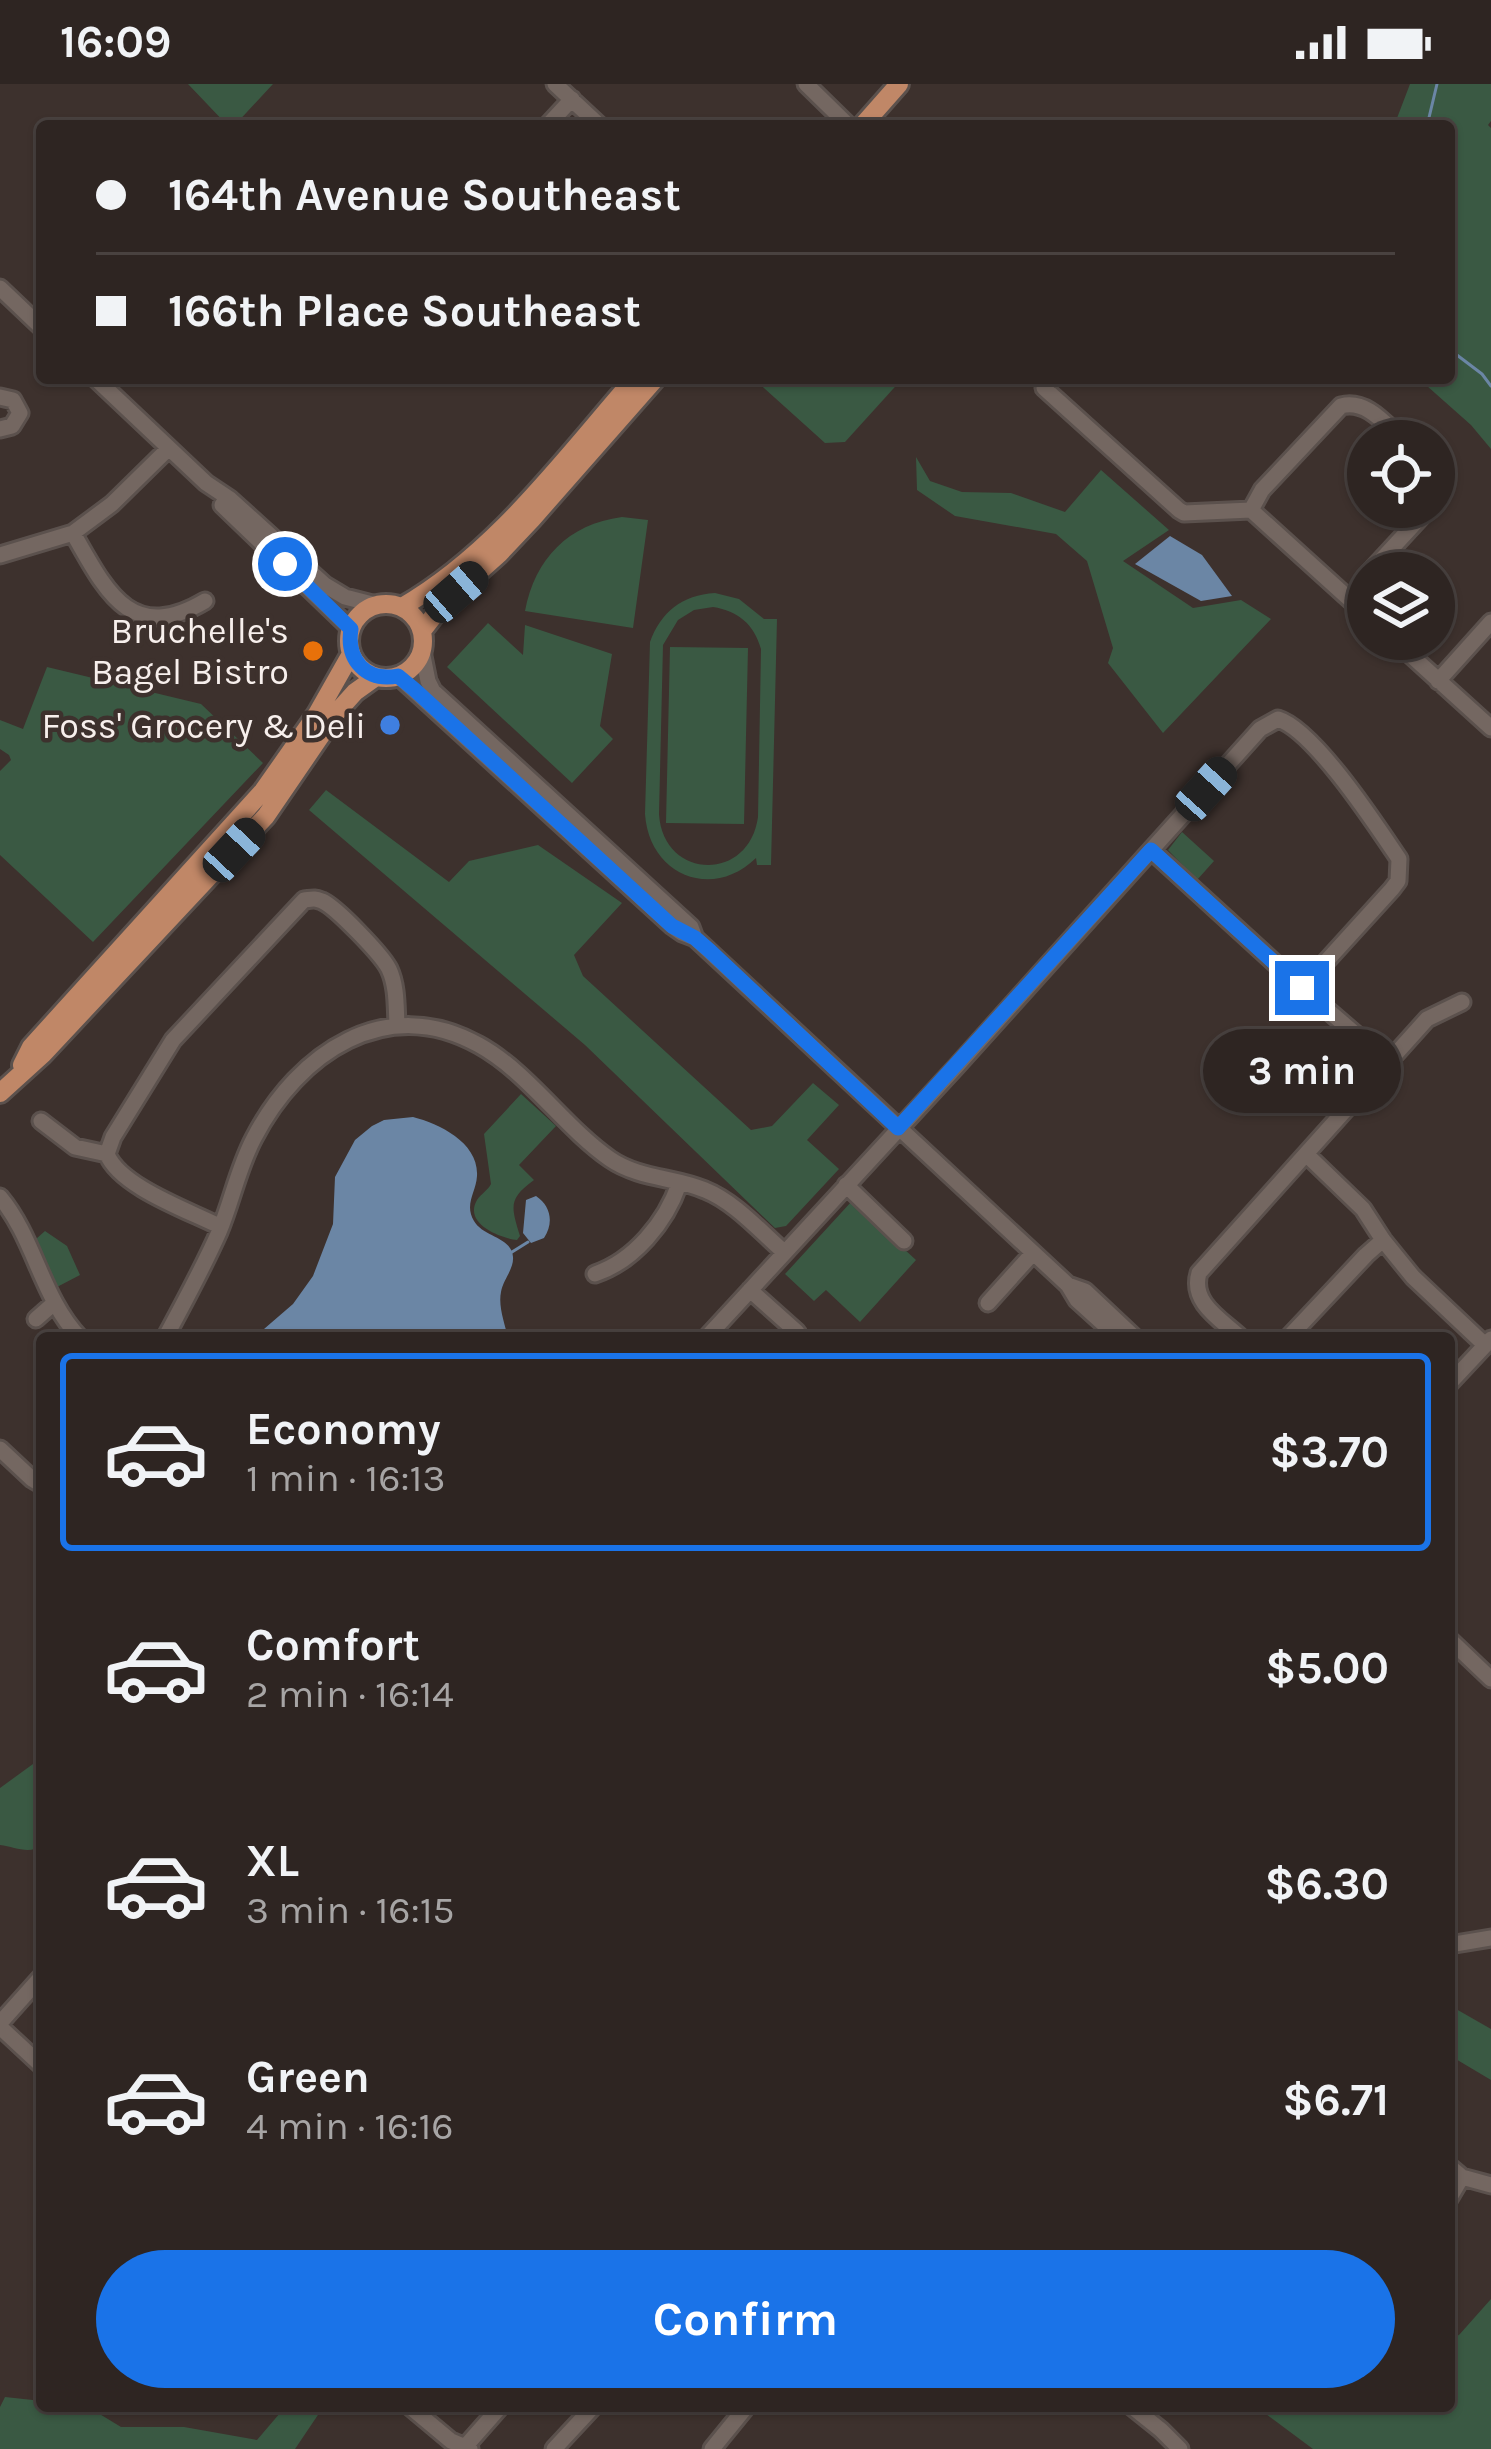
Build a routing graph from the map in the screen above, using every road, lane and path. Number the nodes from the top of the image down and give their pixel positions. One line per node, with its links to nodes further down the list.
1 (555, 84): 4 (street)
2 (806, 84): 7 (street)
3 (899, 84): 8 (main road)
4 (572, 99): 5 (street); 6 (street)
5 (553, 120)
6 (594, 120)
7 (843, 120)
8 (867, 120)
9 (0, 288): 10 (street)
10 (36, 322)
11 (101, 384): 18 (street)
12 (629, 384): 19 (main road)
13 (651, 384): 20 (main road)
14 (1049, 384): 22 (street)
15 (0, 397): 17 (street)
16 (1380, 420): 22 (street)
17 (0, 429)
18 (169, 448): 21 (street); 24 (street)
19 (568, 455): 20 (main road); 30 (main road)
20 (568, 479): 33 (main road)
21 (206, 483): 29 (street); 32 (street)
22 (1251, 509): 27 (street)
23 (1409, 528): 25 (street)
24 (73, 533): 26 (street); 28 (street)
25 (1388, 552)
26 (0, 555)
27 (1347, 596)
28 (205, 601)
29 (376, 605): 30 (main road); 32 (main road)
30 (402, 607): 33 (main road)
31 (1491, 622): 38 (street)
32 (351, 629): 34 (main road)
33 (422, 641): 36 (main road); 41 (street)
34 (351, 653): 37 (main road); 46 (main road)
35 (1416, 660): 38 (street)
36 (398, 676): 37 (main road); 41 (street)
37 (376, 677): 46 (main road)
38 (1438, 681): 39 (street)
39 (1491, 728)
40 (1151, 850): 42 (street); 42 (street); 49 (street)
41 (695, 938): 49 (street)
42 (1302, 988): 45 (street)
43 (1462, 1002): 45 (street)
44 (397, 1025): 50 (street); 52 (street); 55 (street)
45 (1389, 1063): 51 (street)
46 (16, 1076): 47 (main road)
47 (0, 1093)
48 (41, 1121): 50 (street)
49 (898, 1128): 53 (street); 59 (street)
50 (107, 1154): 55 (street)
51 (1306, 1154): 56 (street); 72 (street)
52 (680, 1184): 58 (street); 60 (street)
53 (845, 1185): 57 (street); 58 (street)
54 (0, 1196): 64 (street)
55 (221, 1227): 67 (street)
56 (1383, 1240): 73 (street); 74 (street)
57 (904, 1241)
58 (784, 1252): 62 (street)
59 (1034, 1253): 61 (street); 63 (street)
60 (595, 1274)
61 (1068, 1285): 70 (street); 71 (street)
62 (750, 1290): 68 (street); 69 (street)
63 (988, 1303)
64 (53, 1304): 65 (street); 66 (street)
65 (36, 1319)
66 (75, 1332)
67 (168, 1332)
68 (712, 1332)
69 (797, 1332)
70 (1112, 1332)
71 (1128, 1332)
72 (1235, 1332)
73 (1294, 1332)
74 (1488, 1342): 75 (street)
75 (1455, 1378)
76 (0, 1449): 77 (street)
77 (36, 1481)
78 (1455, 1645): 79 (street)
79 (1491, 1679)
80 (1491, 1938): 81 (street)
81 (1455, 1945)
82 (36, 1983): 83 (street)
83 (0, 2025): 84 (street)
84 (36, 2060)
85 (1455, 2171): 86 (street)
86 (1491, 2185)
87 (417, 2412): 92 (street)
88 (496, 2412): 92 (street)
89 (588, 2412): 93 (street)
90 (741, 2412): 94 (street)
91 (1138, 2412): 95 (street)
92 (467, 2448)
93 (554, 2449)
94 (712, 2449)
95 (1180, 2449)

